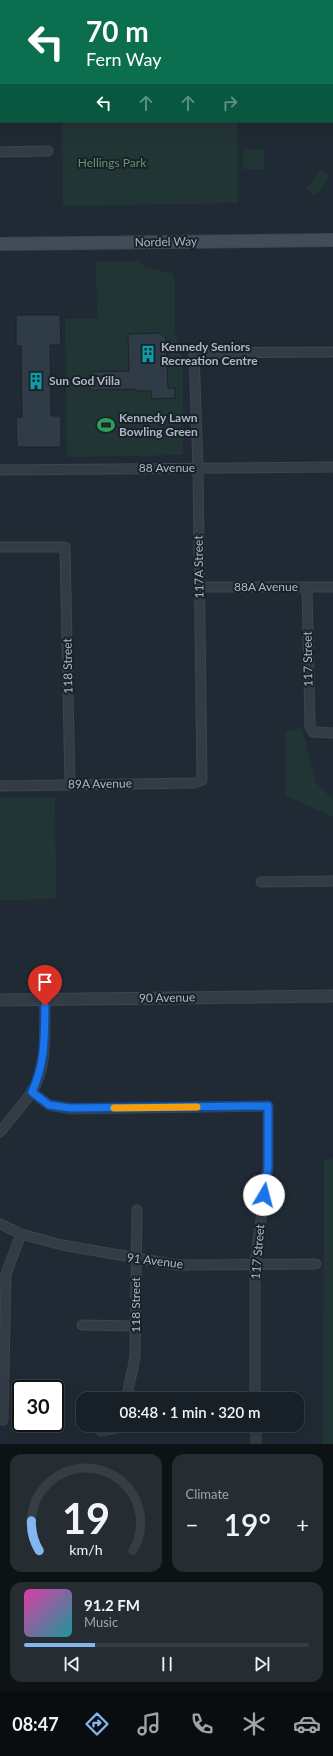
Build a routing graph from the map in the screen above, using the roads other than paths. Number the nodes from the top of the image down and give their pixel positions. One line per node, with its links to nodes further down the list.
1 (0, 152): 2 (street)
2 (48, 152)
3 (333, 240): 4 (main road, Nordel Way)
4 (0, 244)
5 (333, 352): 7 (street, 117A Street)
6 (333, 467): 7 (street, 88 Avenue)
7 (198, 468): 8 (street, 88 Avenue); 10 (street, 117A Street)
8 (0, 470)
9 (0, 547): 15 (street, 118 Street)
10 (199, 587): 11 (street, 88A Avenue); 14 (street, 117A Street)
11 (307, 587): 12 (street, 88A Avenue); 13 (street, 117 Street)
12 (333, 587)
13 (333, 733)
14 (200, 781): 15 (street, 89A Avenue)
15 (70, 785): 16 (street, 89A Avenue)
16 (0, 786)
17 (333, 881): 18 (street)
18 (261, 882)
19 (333, 996): 21 (street, 90 Avenue)
20 (0, 1000): 21 (street, 90 Avenue)
21 (45, 1000): 22 (street)
22 (32, 1092): 23 (street); 28 (street, 117 Street)
23 (0, 1132)
24 (137, 1210): 27 (street, 118 Street)
25 (0, 1224): 26 (street, 91 Avenue)
26 (21, 1234): 27 (street, 91 Avenue); 30 (street)
27 (136, 1259): 28 (street, 91 Avenue); 32 (street, 118 Street)
28 (255, 1264): 29 (street, 91 Avenue); 34 (street, 117 Street)
29 (316, 1264)
30 (2, 1316): 35 (street)
31 (82, 1325): 32 (street)
32 (136, 1326): 33 (street, 118 Street)
33 (127, 1392)
34 (255, 1392)
35 (0, 1420)
36 (256, 1432): 37 (street)
37 (256, 1444)

